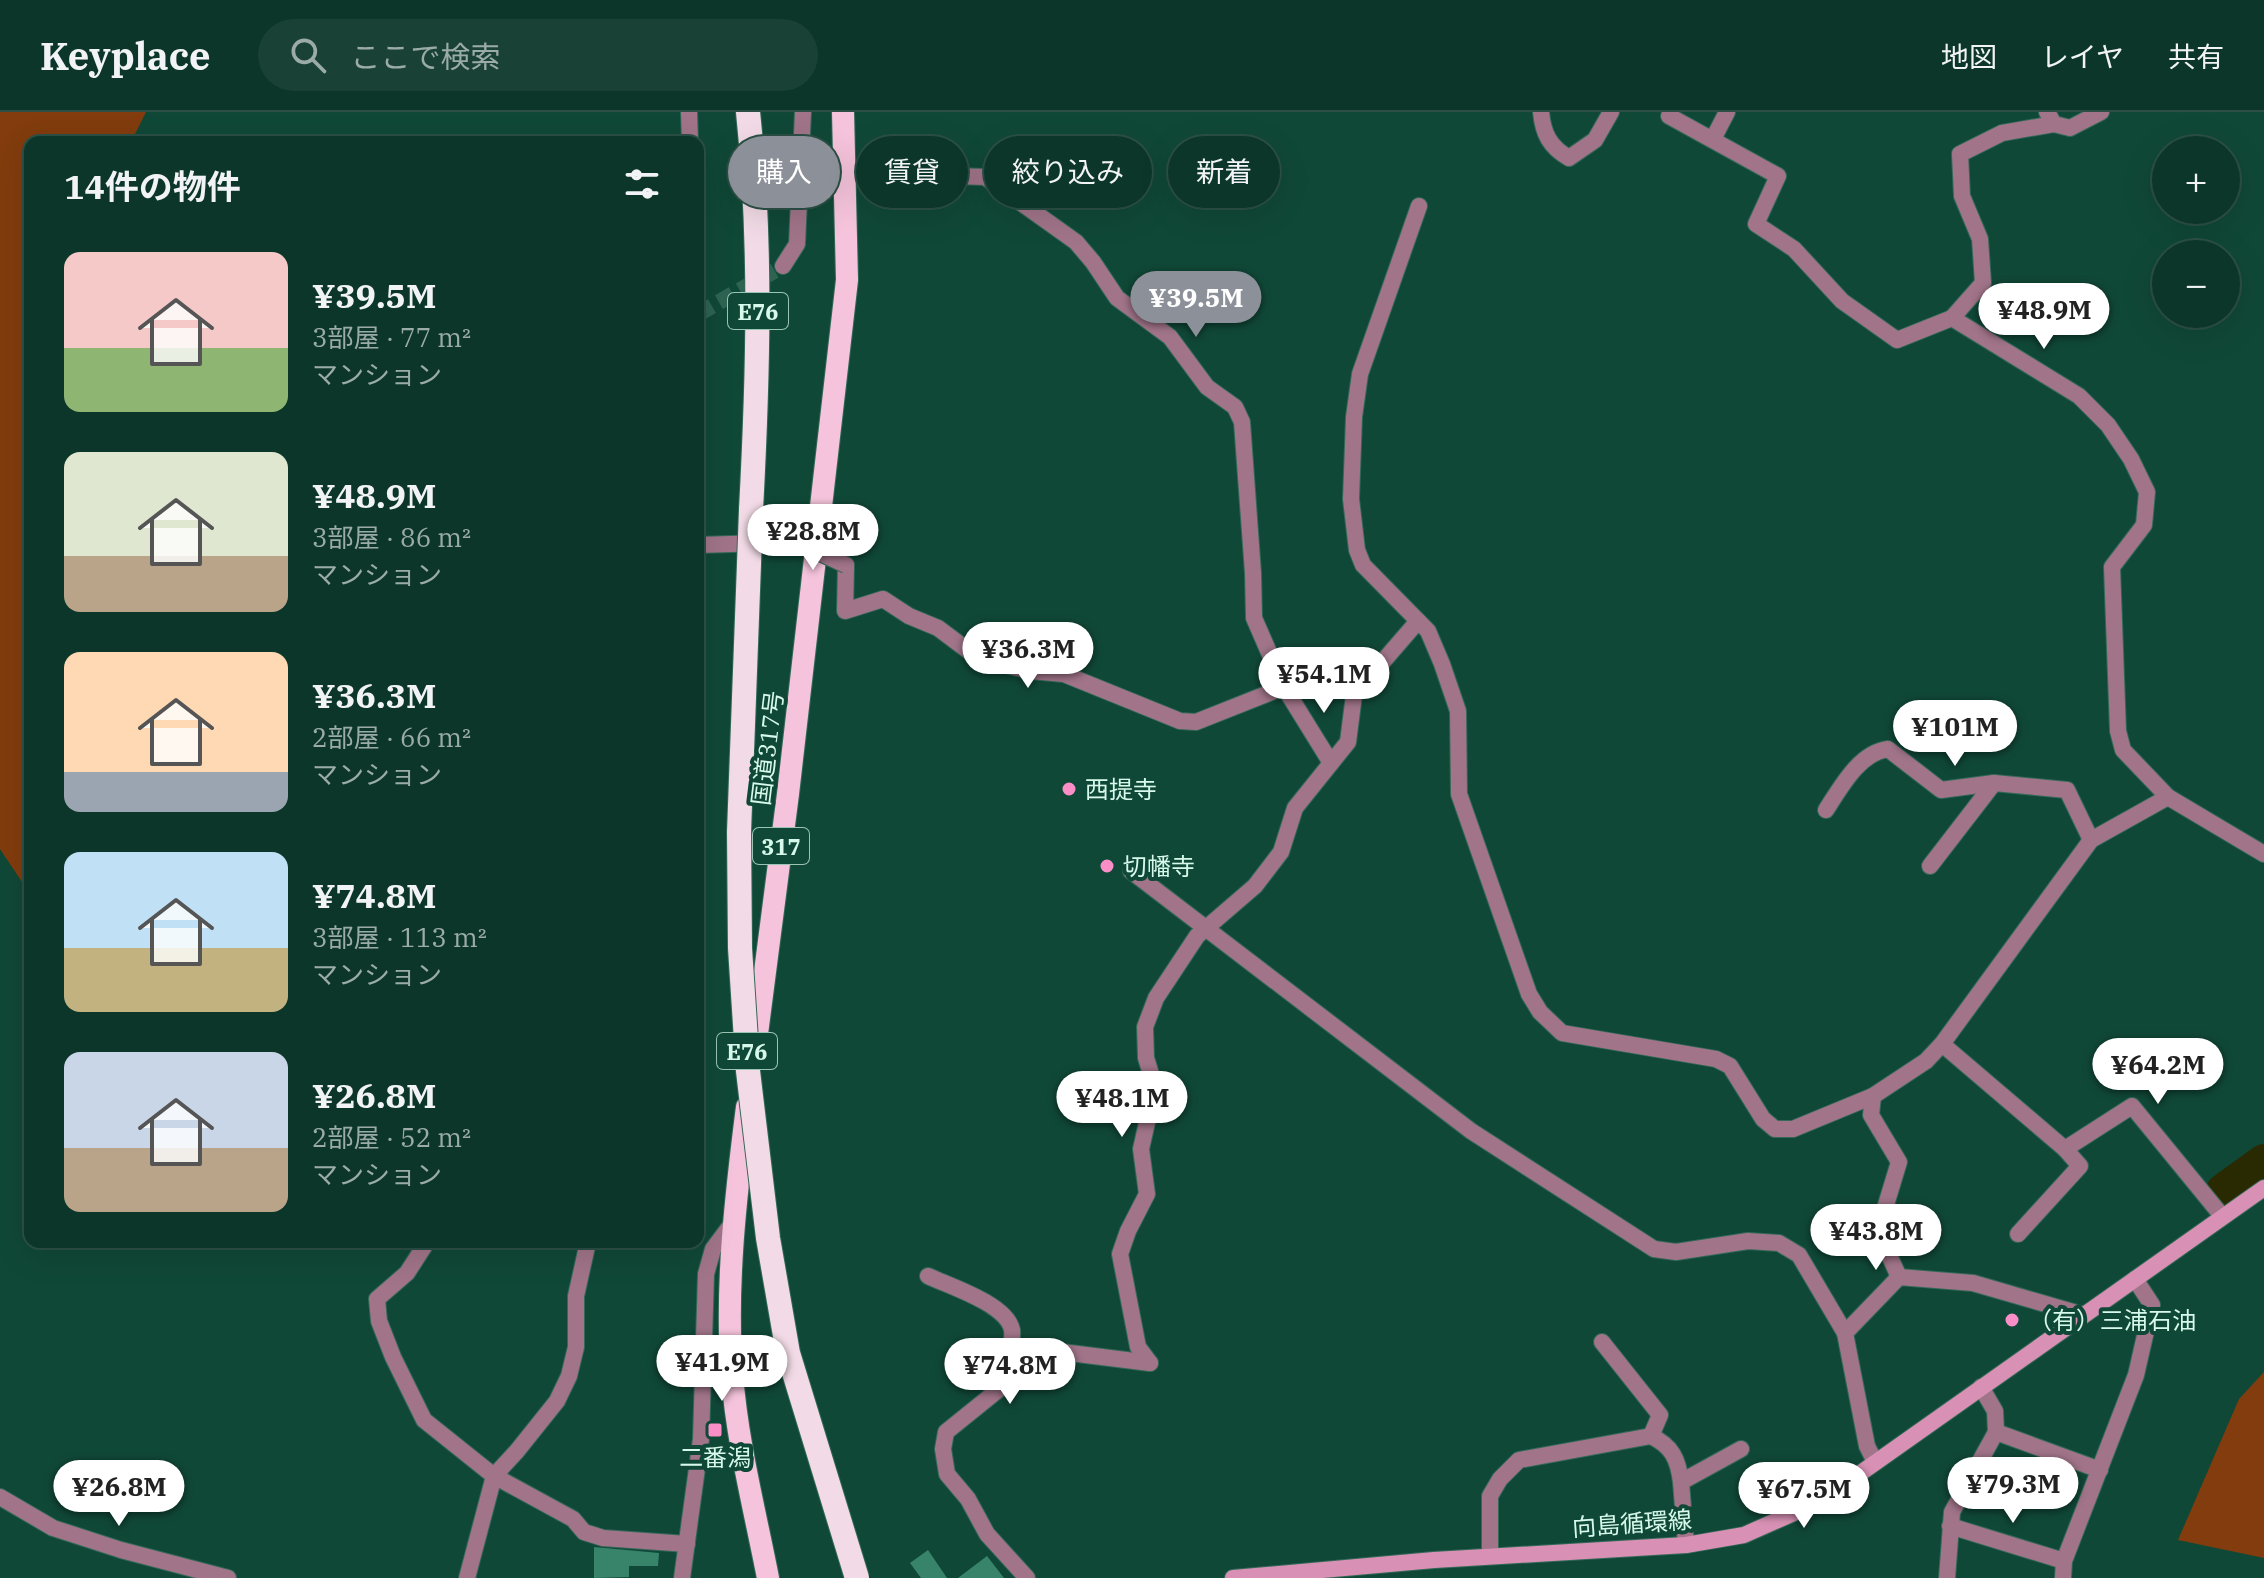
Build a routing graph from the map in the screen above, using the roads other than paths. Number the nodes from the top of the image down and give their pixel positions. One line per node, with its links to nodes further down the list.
1 (689, 112): 11 (street)
2 (748, 112): 63 (highway, E76, bridge)
3 (803, 112): 15 (street)
4 (843, 112): 34 (highway, 国道317号 / 317)
5 (1541, 112): 6 (street)
6 (1611, 112)
7 (1727, 112): 12 (street)
8 (2092, 115): 10 (street)
9 (1669, 116): 12 (street)
10 (2051, 118): 16 (street)
11 (690, 136)
12 (1713, 139): 16 (street)
13 (968, 176): 19 (street)
14 (1419, 206): 18 (street)
15 (783, 266)
16 (1952, 318): 22 (street)
17 (704, 545): 19 (street, bridge)
18 (1418, 621): 20 (street); 30 (street)
19 (1284, 687): 20 (street)
20 (1331, 763): 28 (street)
21 (1994, 783): 23 (street); 24 (street); 26 (street)
22 (2168, 797): 24 (street); 25 (street)
23 (1826, 810)
24 (2091, 840): 29 (street)
25 (2264, 854)
26 (1930, 866)
27 (1131, 871): 28 (street)
28 (1206, 928): 42 (street); 44 (street)
29 (1942, 1044): 30 (street); 31 (street)
30 (1873, 1096): 39 (street)
31 (2065, 1149): 33 (street); 35 (street)
32 (2264, 1188): 33 (main road, 向島循環線)
33 (2222, 1216): 40 (main road, 向島循環線)
34 (736, 1219): 55 (street); 62 (highway, 国道317号 / 317)
35 (2018, 1234)
36 (423, 1248): 51 (street)
37 (587, 1248): 51 (street)
38 (928, 1276): 44 (street)
39 (1899, 1277): 41 (street); 42 (street)
40 (2135, 1279): 41 (main road, 向島循環線); 50 (street)
41 (2083, 1315): 45 (main road, 向島循環線)
42 (1845, 1333): 49 (street)
43 (1602, 1342): 47 (street)
44 (1003, 1386): 64 (street)
45 (1981, 1387): 46 (street); 49 (main road, 向島循環線)
46 (1996, 1432): 50 (street); 54 (street)
47 (1651, 1436): 52 (street); 57 (street)
48 (1741, 1449): 52 (street)
49 (1875, 1462): 56 (main road, 向島循環線)
50 (2100, 1470): 58 (street)
51 (494, 1476): 55 (street); 60 (street)
52 (1681, 1482): 56 (street)
53 (0, 1497): 59 (street)
54 (1950, 1526): 58 (street); 66 (street)
55 (687, 1544): 61 (street)
56 (1686, 1545): 57 (main road, 向島循環線)
57 (1490, 1556): 65 (main road, 向島循環線)
58 (2064, 1570)
59 (228, 1578)
60 (467, 1578)
61 (682, 1578)
62 (768, 1578)
63 (857, 1578)
64 (1027, 1578)
65 (1233, 1578)
66 (1947, 1578)

